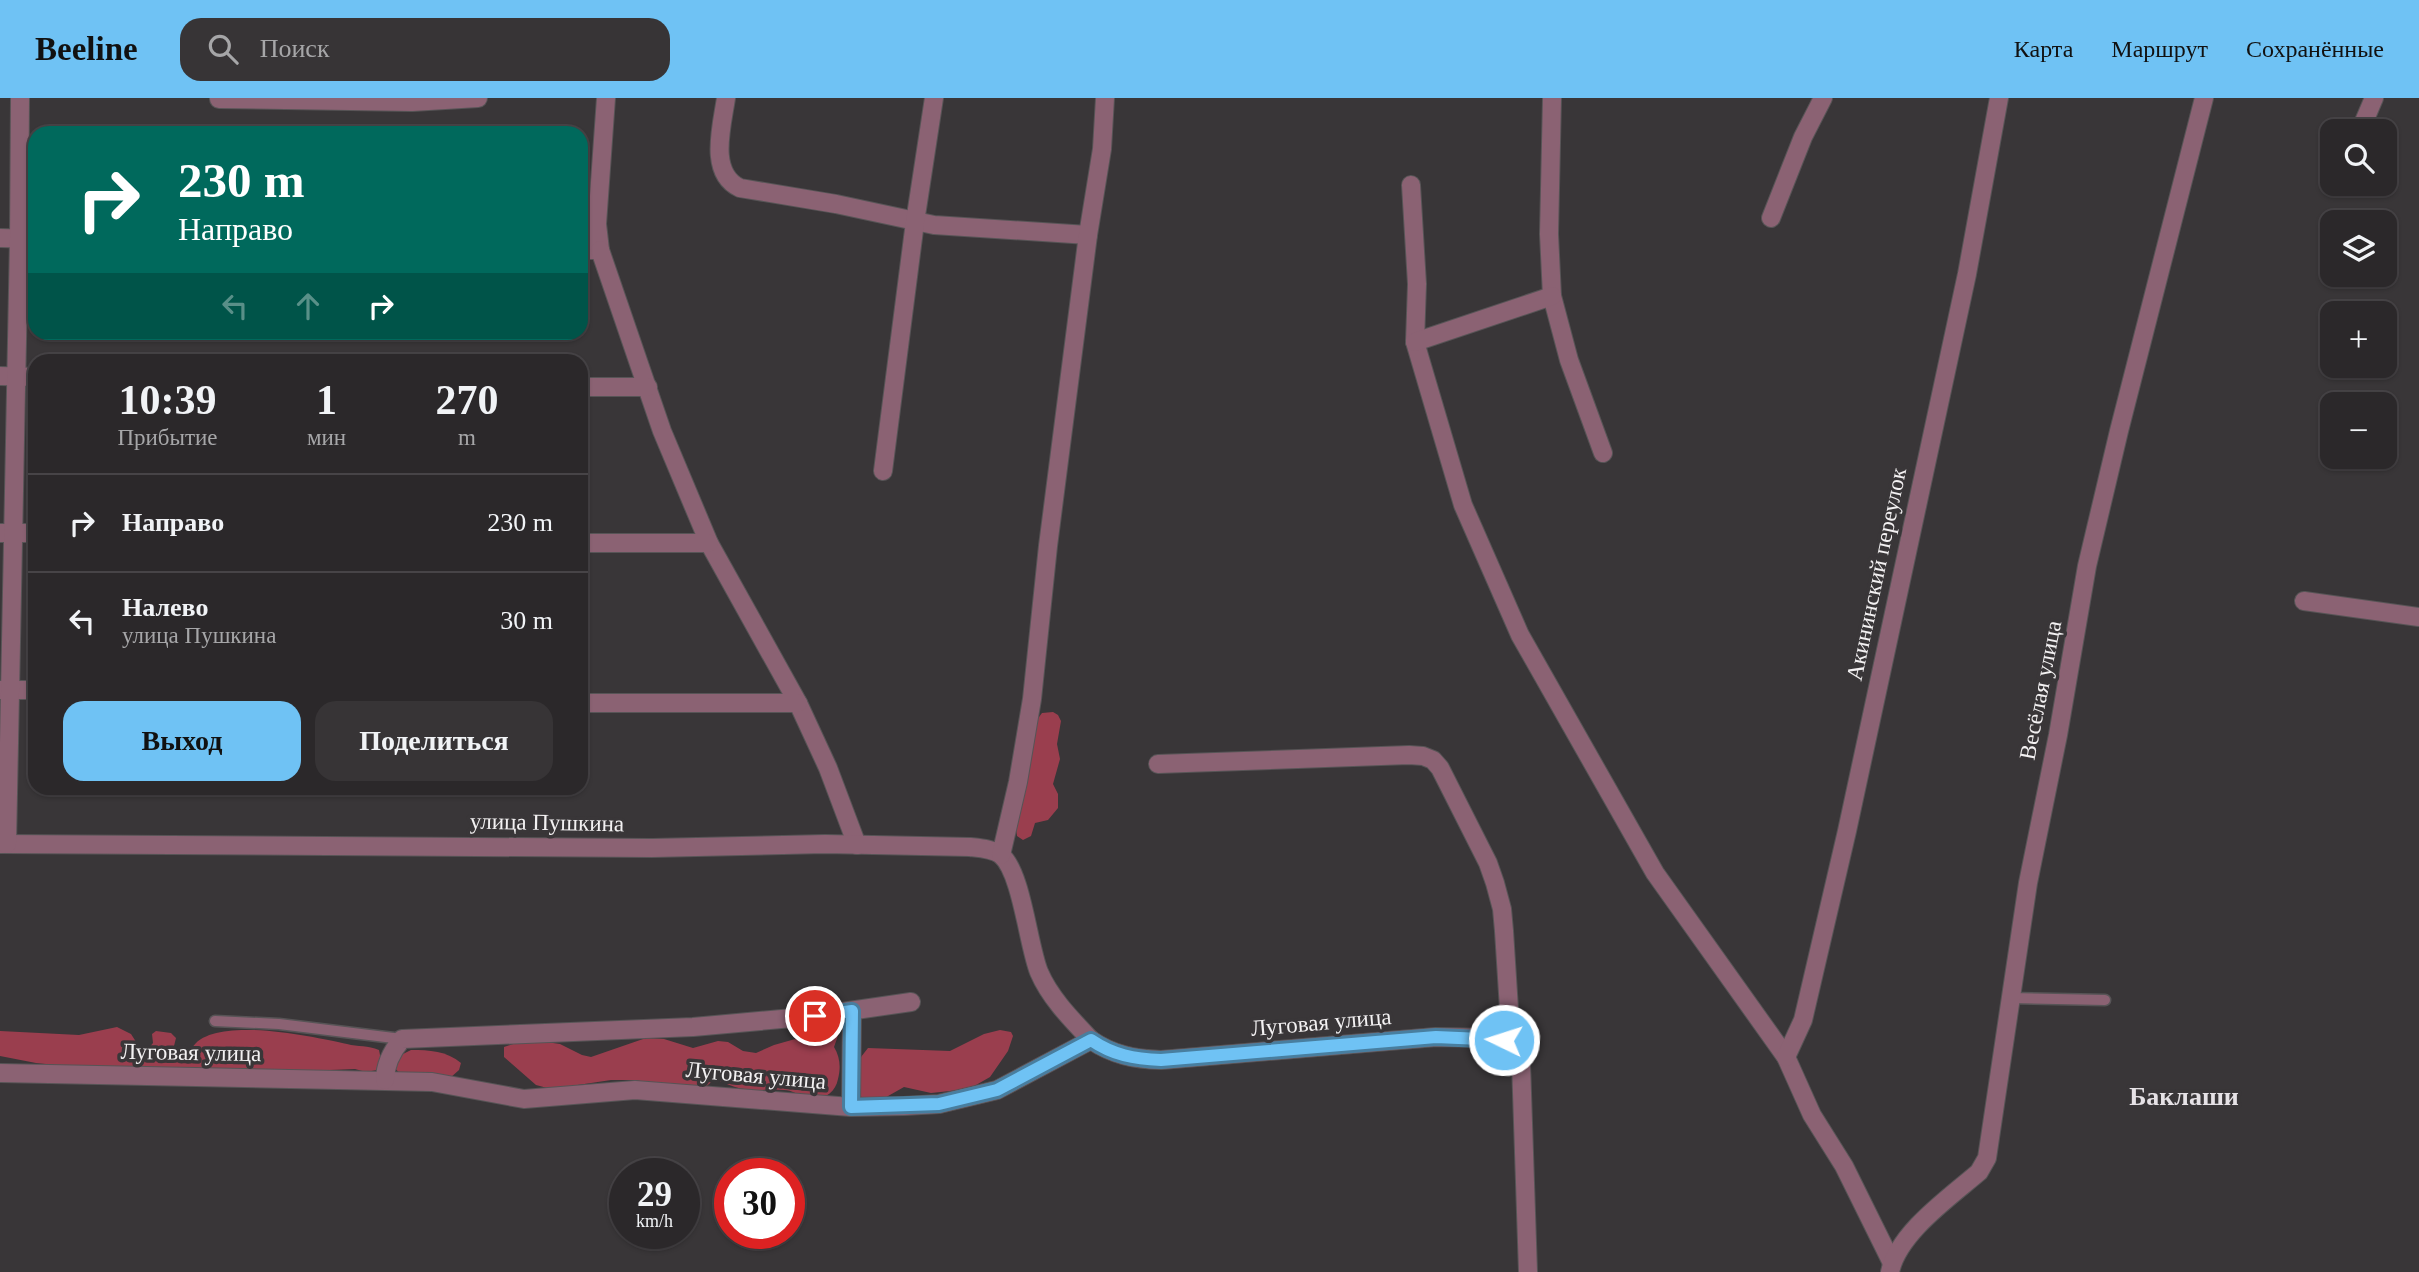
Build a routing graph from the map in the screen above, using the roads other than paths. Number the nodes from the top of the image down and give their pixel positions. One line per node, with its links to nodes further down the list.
1 (20, 98): 19 (street)
2 (478, 98): 12 (street)
3 (606, 98): 21 (street)
4 (726, 98): 16 (street)
5 (934, 98): 16 (street)
6 (1105, 98): 17 (street)
7 (1552, 98): 22 (street)
8 (1823, 98): 15 (street)
9 (1999, 98): 51 (street, Акининский переулок)
10 (2204, 98): 43 (street, Весёлая улица)
11 (2374, 98): 13 (street)
12 (219, 99)
13 (2365, 119)
14 (1411, 185): 23 (street)
15 (1770, 218)
16 (915, 222): 17 (street); 28 (street)
17 (1088, 235): 42 (street)
18 (0, 238): 19 (street)
19 (27, 239): 24 (street)
20 (588, 250): 21 (street)
21 (600, 250): 26 (street)
22 (1552, 296): 23 (street); 27 (street)
23 (1415, 342): 51 (street)
24 (17, 376): 29 (street)
25 (588, 387): 26 (street)
26 (648, 387): 32 (street)
27 (1603, 453)
28 (883, 471)
29 (7, 533): 30 (street); 35 (street)
30 (28, 533)
31 (588, 543): 32 (street)
32 (709, 544): 38 (street)
33 (2304, 601): 34 (street)
34 (2419, 617)
35 (6, 690): 36 (street); 40 (street)
36 (28, 690)
37 (588, 703): 38 (street)
38 (798, 703): 41 (street)
39 (1158, 764): 50 (street)
40 (3, 844): 41 (street, улица Пушкина)
41 (857, 845): 42 (street, улица Пушкина)
42 (1001, 855): 49 (street)
43 (2011, 998): 44 (lane); 55 (street, Весёлая улица)
44 (2105, 1000)
45 (911, 1002): 46 (street)
46 (852, 1011): 48 (street); 54 (street)
47 (215, 1021): 48 (lane)
48 (402, 1039): 53 (street)
49 (1091, 1040): 50 (street, Луговая улица); 54 (street, Луговая улица)
50 (1504, 1040): 56 (street)
51 (1786, 1056): 55 (street)
52 (0, 1073): 53 (street, Луговая улица)
53 (385, 1080): 54 (street, Луговая улица)
54 (851, 1107)
55 (1891, 1267)
56 (1528, 1272)

